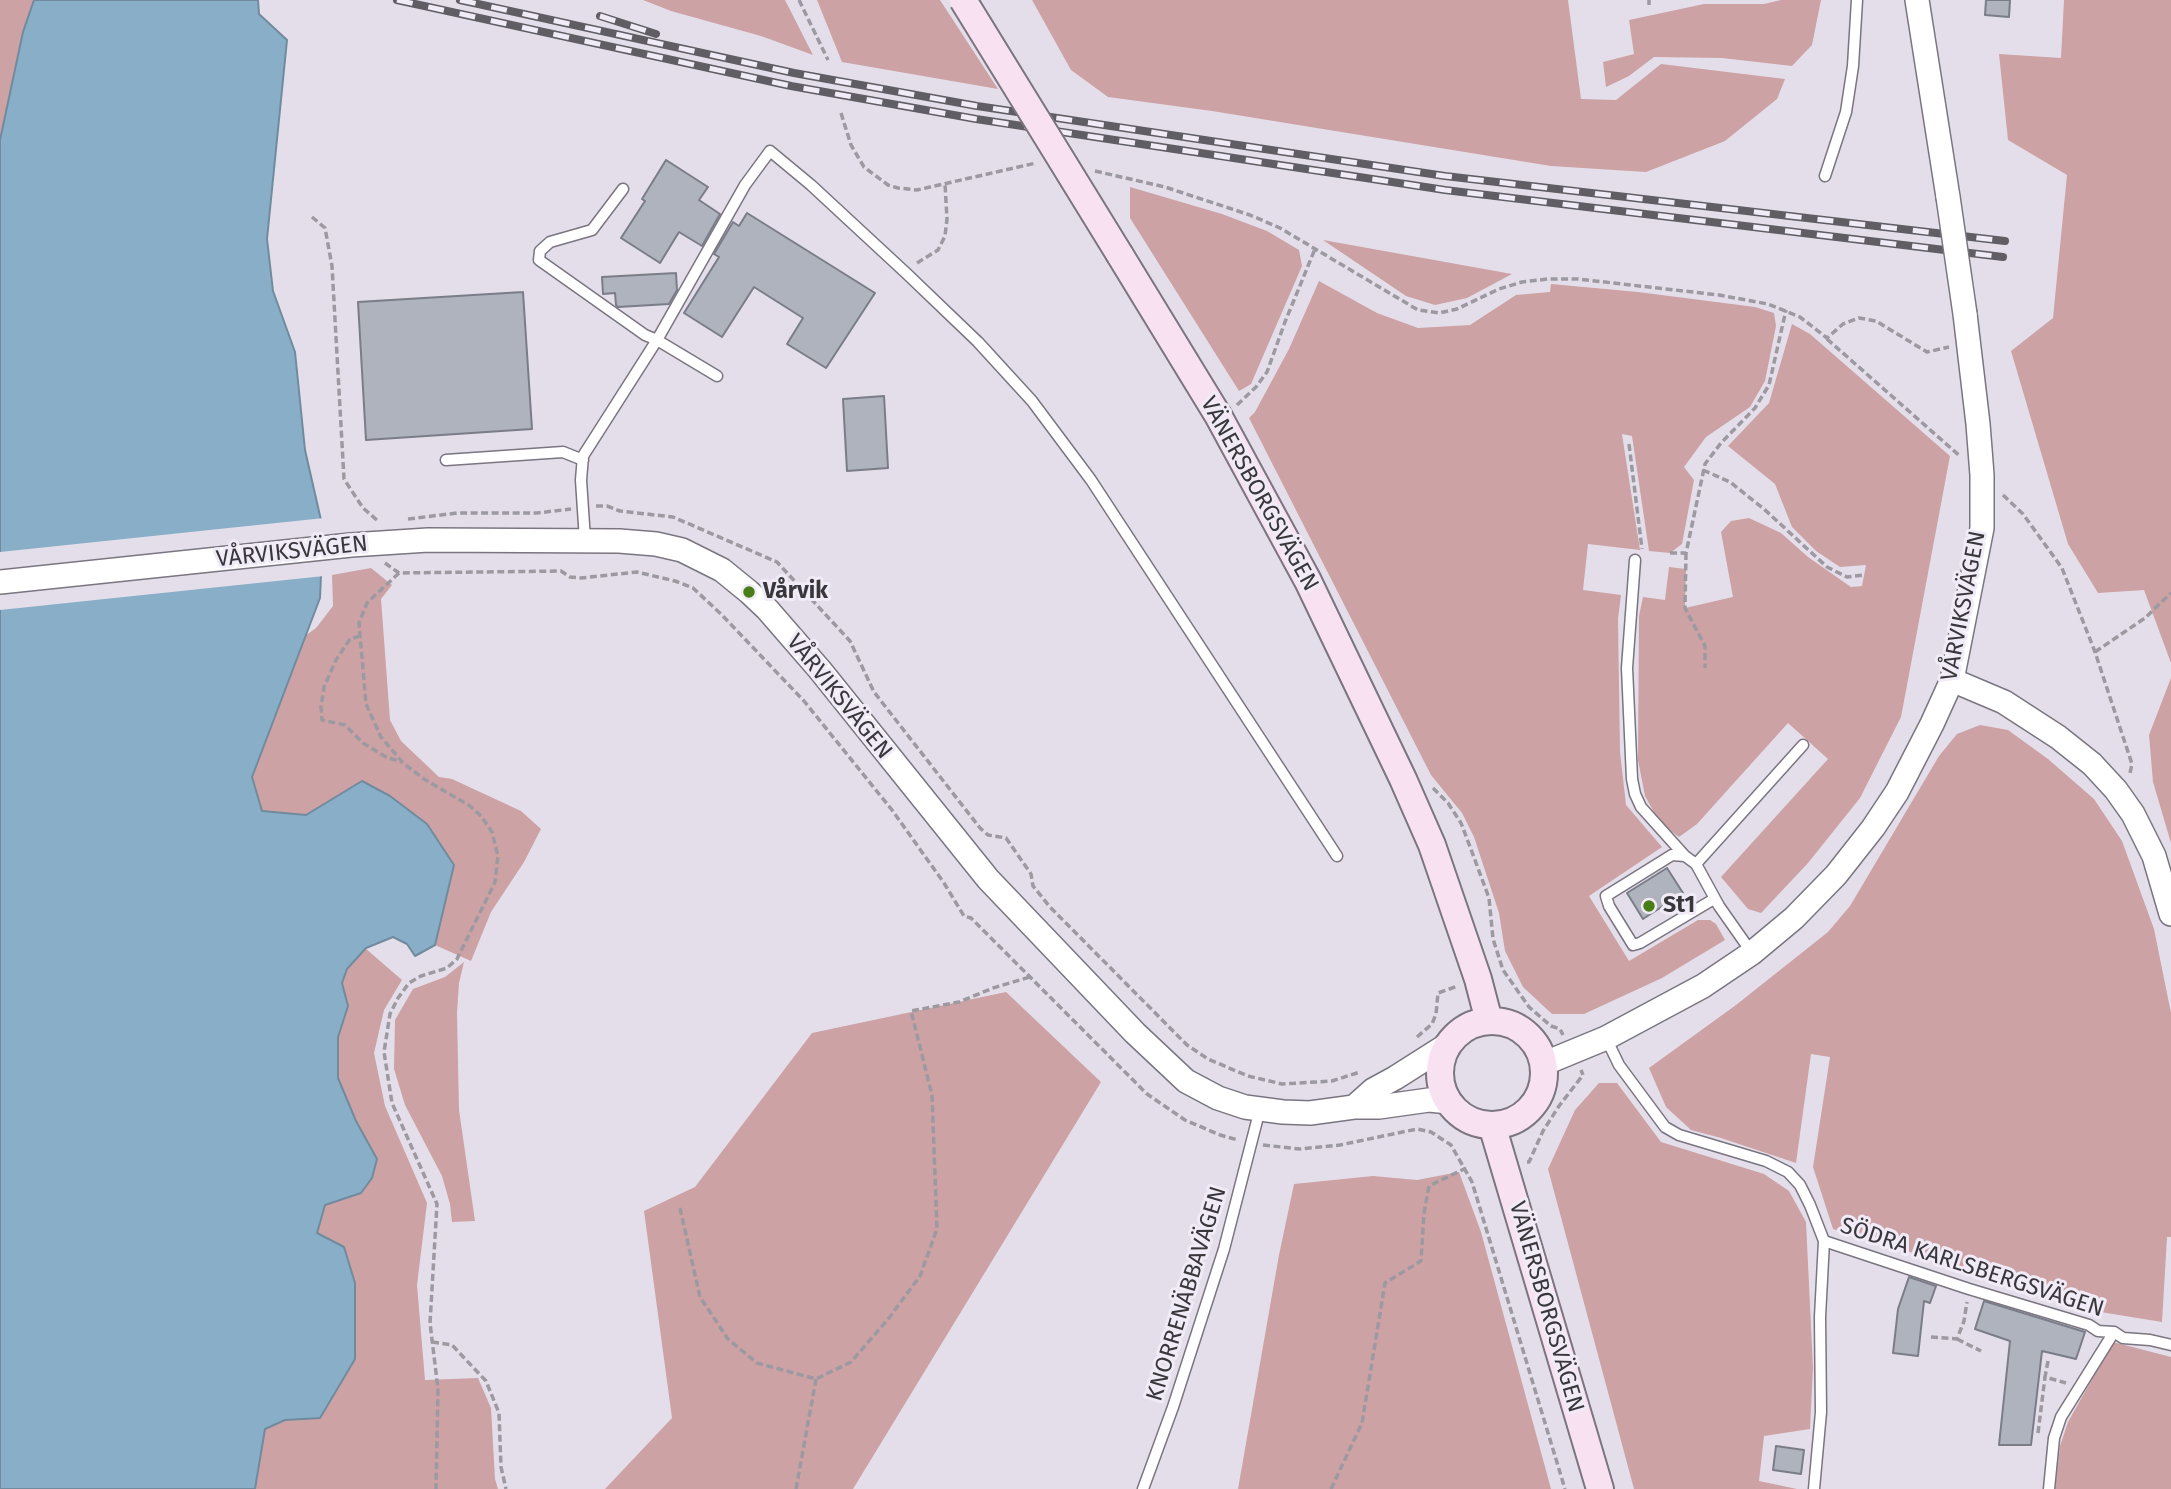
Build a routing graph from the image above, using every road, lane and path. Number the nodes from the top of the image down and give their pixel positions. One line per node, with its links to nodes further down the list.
1 (799, 0): 5 (path)
2 (963, 0): 51 (main road, VÄNERSBORGSVÄGEN, bridge)
3 (1857, 0): 9 (lane)
4 (1917, 0): 18 (street, VÅRVIKSVÄGEN, bridge)
5 (828, 60)
6 (841, 113): 10 (path)
7 (1040, 163): 10 (path)
8 (1089, 169): 13 (path)
9 (1825, 176)
10 (945, 184): 14 (path)
11 (623, 189): 17 (lane)
12 (312, 217): 27 (path)
13 (1315, 249): 15 (path); 20 (path)
14 (906, 273): 17 (lane); 44 (lane)
15 (1786, 310): 16 (path); 25 (path)
16 (1827, 338): 18 (path); 24 (path)
17 (657, 340): 19 (lane); 23 (lane)
18 (1968, 342): 40 (street, VÅRVIKSVÄGEN)
19 (717, 376)
20 (1234, 407)
21 (1629, 444): 31 (path)
22 (446, 460): 23 (lane)
23 (583, 460): 28 (lane)
24 (1970, 465)
25 (1703, 470): 30 (path); 34 (path)
26 (1996, 488): 38 (path)
27 (383, 525)
28 (585, 540): 35 (street, VÅRVIKSVÄGEN); 61 (street, VÅRVIKSVÄGEN)
29 (1670, 553): 30 (path)
30 (1686, 553): 39 (path)
31 (1635, 560): 45 (lane)
32 (383, 562): 33 (path)
33 (399, 573): 37 (path); 50 (path)
34 (1864, 575)
35 (0, 582)
36 (2171, 593): 38 (path)
37 (360, 636): 42 (path); 42 (path)
38 (2095, 652): 43 (path)
39 (1705, 668)
40 (1952, 680): 43 (street); 49 (street, VÅRVIKSVÄGEN)
41 (1803, 745): 46 (lane)
42 (403, 762): 71 (path)
43 (2116, 790): 48 (street)
44 (1337, 856)
45 (1685, 856): 46 (lane); 47 (lane)
46 (1696, 864): 47 (lane)
47 (1714, 899): 49 (lane)
48 (2171, 914)
49 (1752, 953): 53 (street, VÅRVIKSVÄGEN)
50 (1030, 977): 63 (path); 76 (path)
51 (1478, 979): 52 (main road, VÄNERSBORGSVÄGEN); 54 (path)
52 (1489, 1021): 55 (main road); 56 (main road)
53 (1606, 1038): 56 (street, VÅRVIKSVÄGEN); 66 (lane, SÖDRA KARLSBERGSVÄGEN)
54 (1416, 1039)
55 (1447, 1045): 59 (main road); 60 (street)
56 (1543, 1064): 62 (main road)
57 (1368, 1068): 58 (path)
58 (1301, 1084)
59 (1449, 1102): 60 (street, VÅRVIKSVÄGEN); 62 (main road)
60 (1354, 1107): 61 (street, VÅRVIKSVÄGEN)
61 (1260, 1109): 63 (lane, KNORRENÄBBAVÄGEN)
62 (1492, 1125): 85 (main road, VÄNERSBORGSVÄGEN)
63 (1251, 1143): 64 (path); 82 (lane, KNORRENÄBBAVÄGEN)
64 (1466, 1168): 83 (path); 84 (path)
65 (680, 1208): 76 (path)
66 (1824, 1241): 67 (lane, SÖDRA KARLSBERGSVÄGEN); 86 (lane)
67 (1969, 1289): 68 (lane, SÖDRA KARLSBERGSVÄGEN); 70 (path)
68 (2114, 1332): 72 (lane, SÖDRA KARLSBERGSVÄGEN); 77 (lane)
69 (1931, 1336): 70 (path)
70 (1957, 1339): 73 (path)
71 (432, 1342): 79 (path); 80 (path)
72 (2171, 1345)
73 (1981, 1351)
74 (2048, 1361): 75 (path)
75 (2045, 1377): 77 (path); 78 (path)
76 (816, 1379): 81 (path)
77 (2078, 1387): 87 (lane)
78 (2038, 1433)
79 (436, 1489)
80 (506, 1489)
81 (796, 1489)
82 (1143, 1489)
83 (1331, 1489)
84 (1564, 1489)
85 (1600, 1489)
86 (1814, 1489)
87 (2049, 1489)

